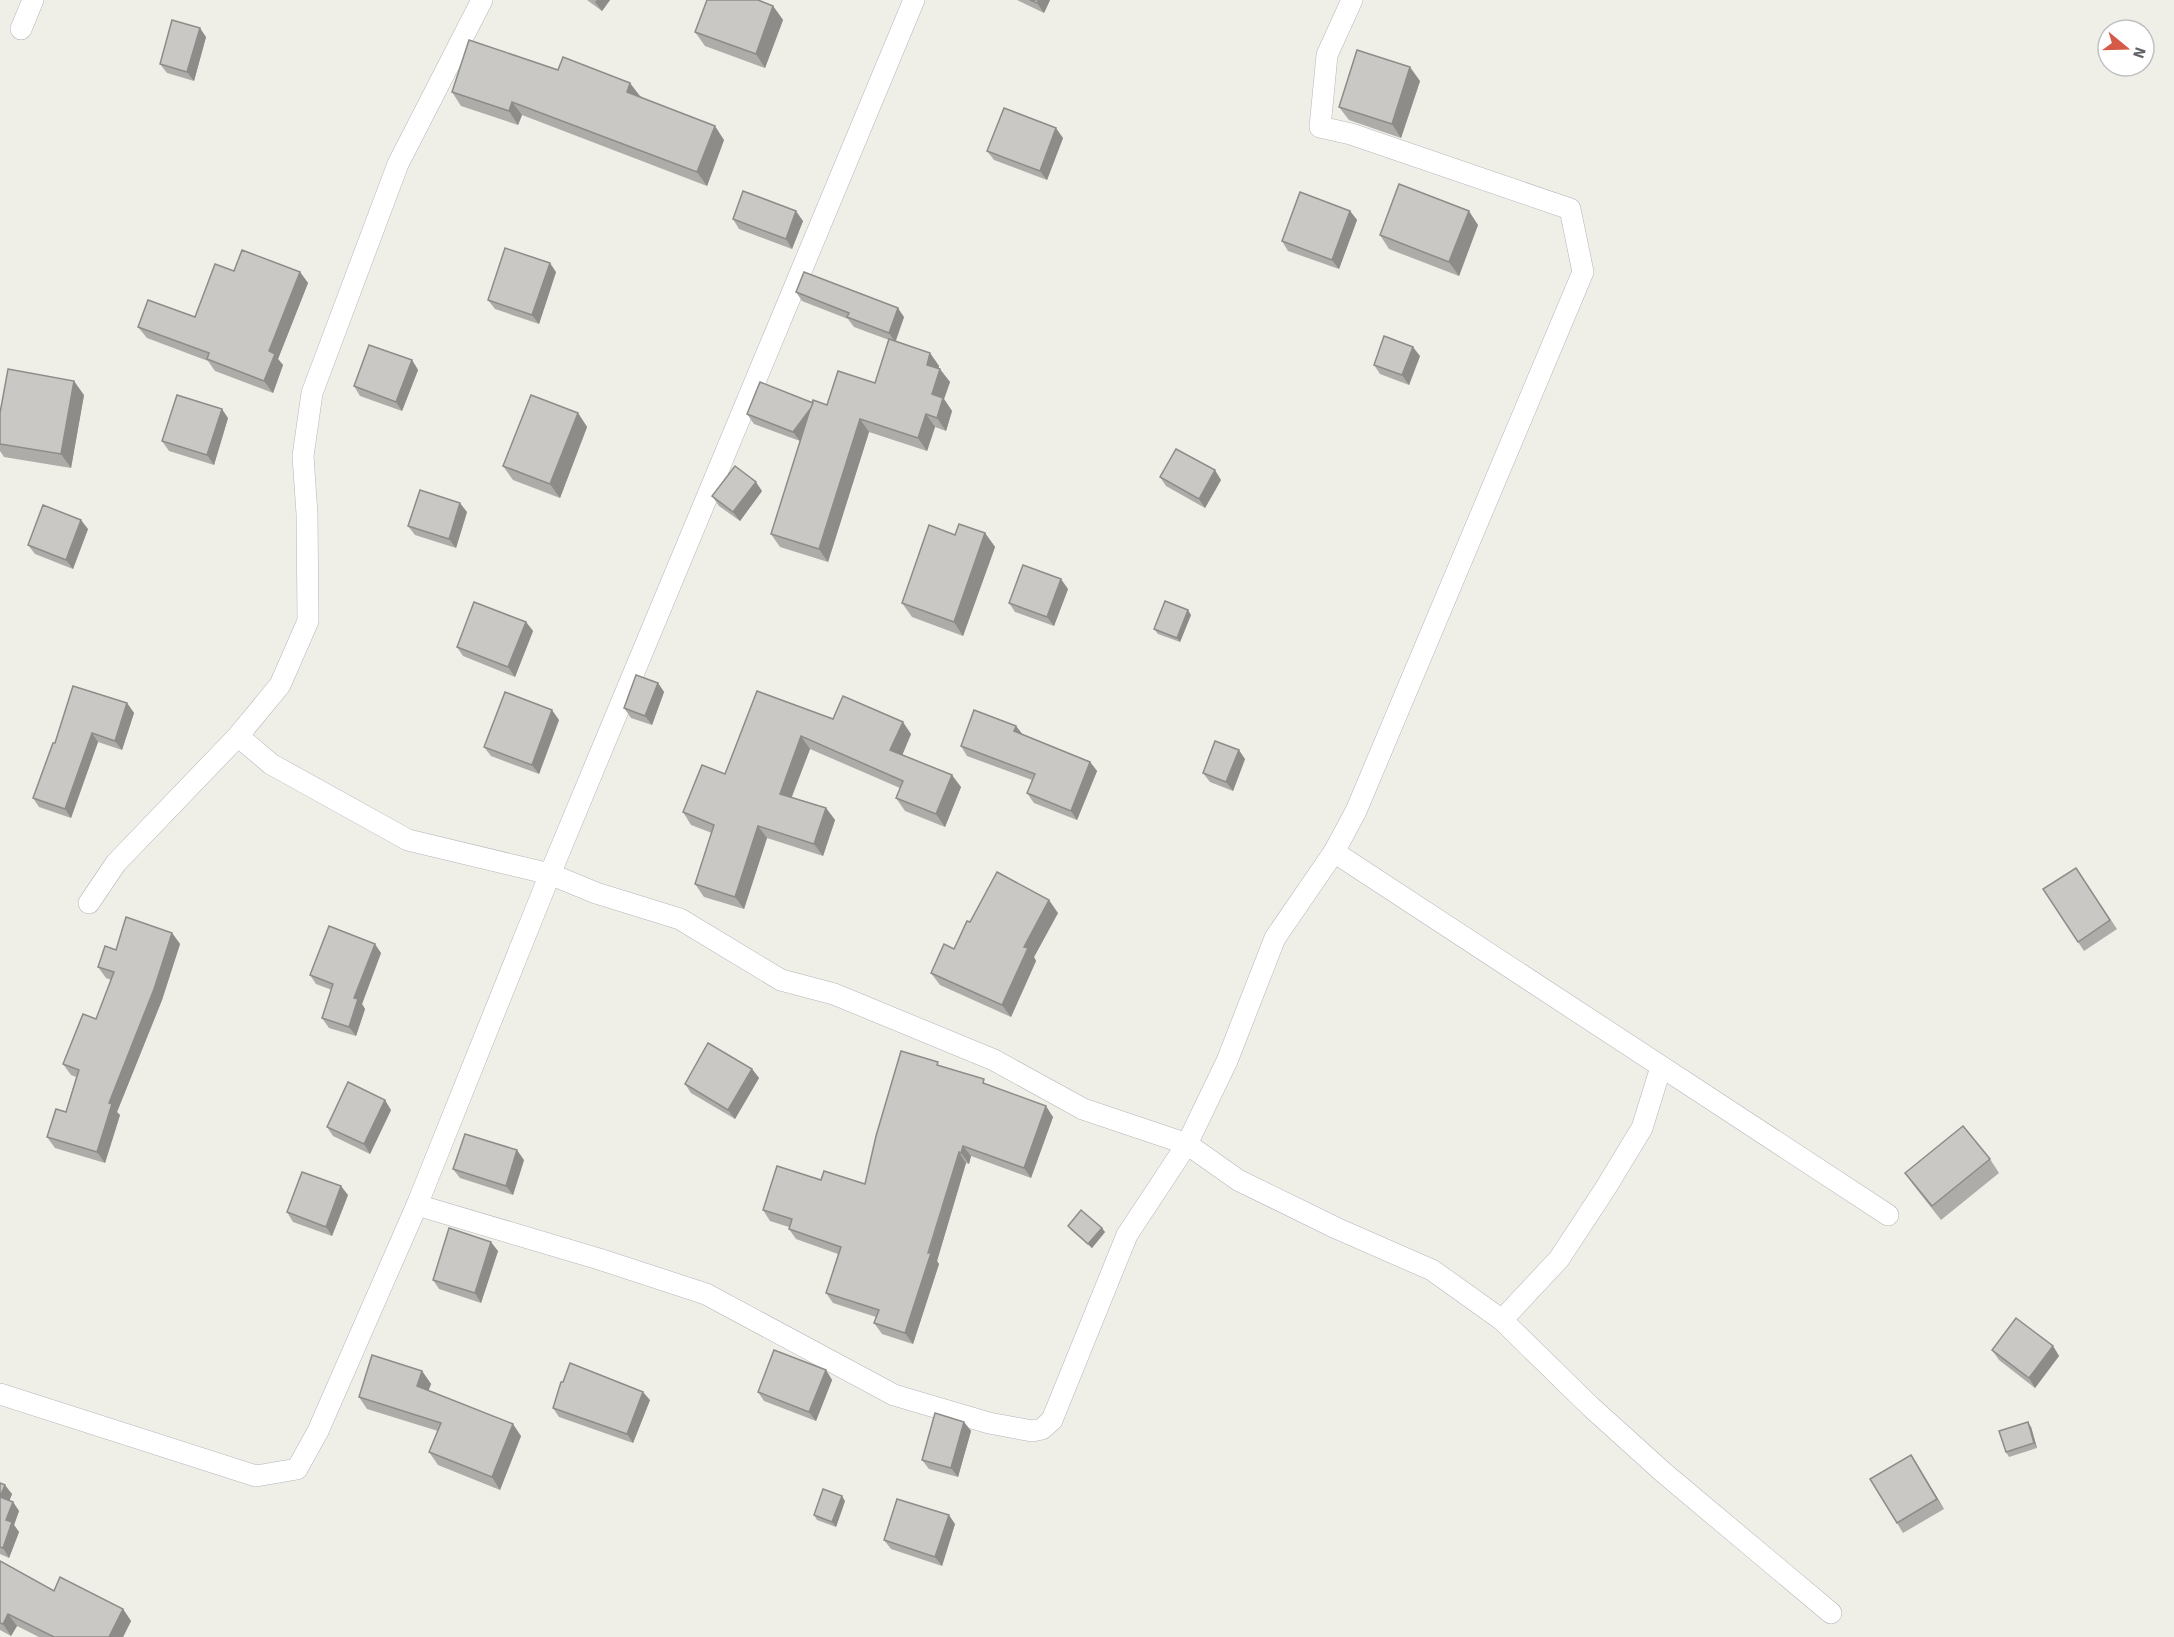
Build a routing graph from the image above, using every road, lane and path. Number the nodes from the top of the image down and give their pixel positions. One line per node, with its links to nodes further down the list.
1 (33, 0): 5 (street)
2 (482, 0): 6 (street)
3 (914, 0): 8 (street)
4 (1352, 0): 7 (street)
5 (21, 29)
6 (238, 736): 8 (street); 9 (street)
7 (1334, 852): 10 (street); 11 (street)
8 (550, 874): 11 (street); 12 (street)
9 (89, 903)
10 (1661, 1067): 13 (street); 14 (street)
11 (1187, 1143): 12 (street); 14 (street)
12 (417, 1205): 15 (street)
13 (1888, 1215)
14 (1502, 1320): 16 (street)
15 (0, 1394)
16 (1831, 1613)

